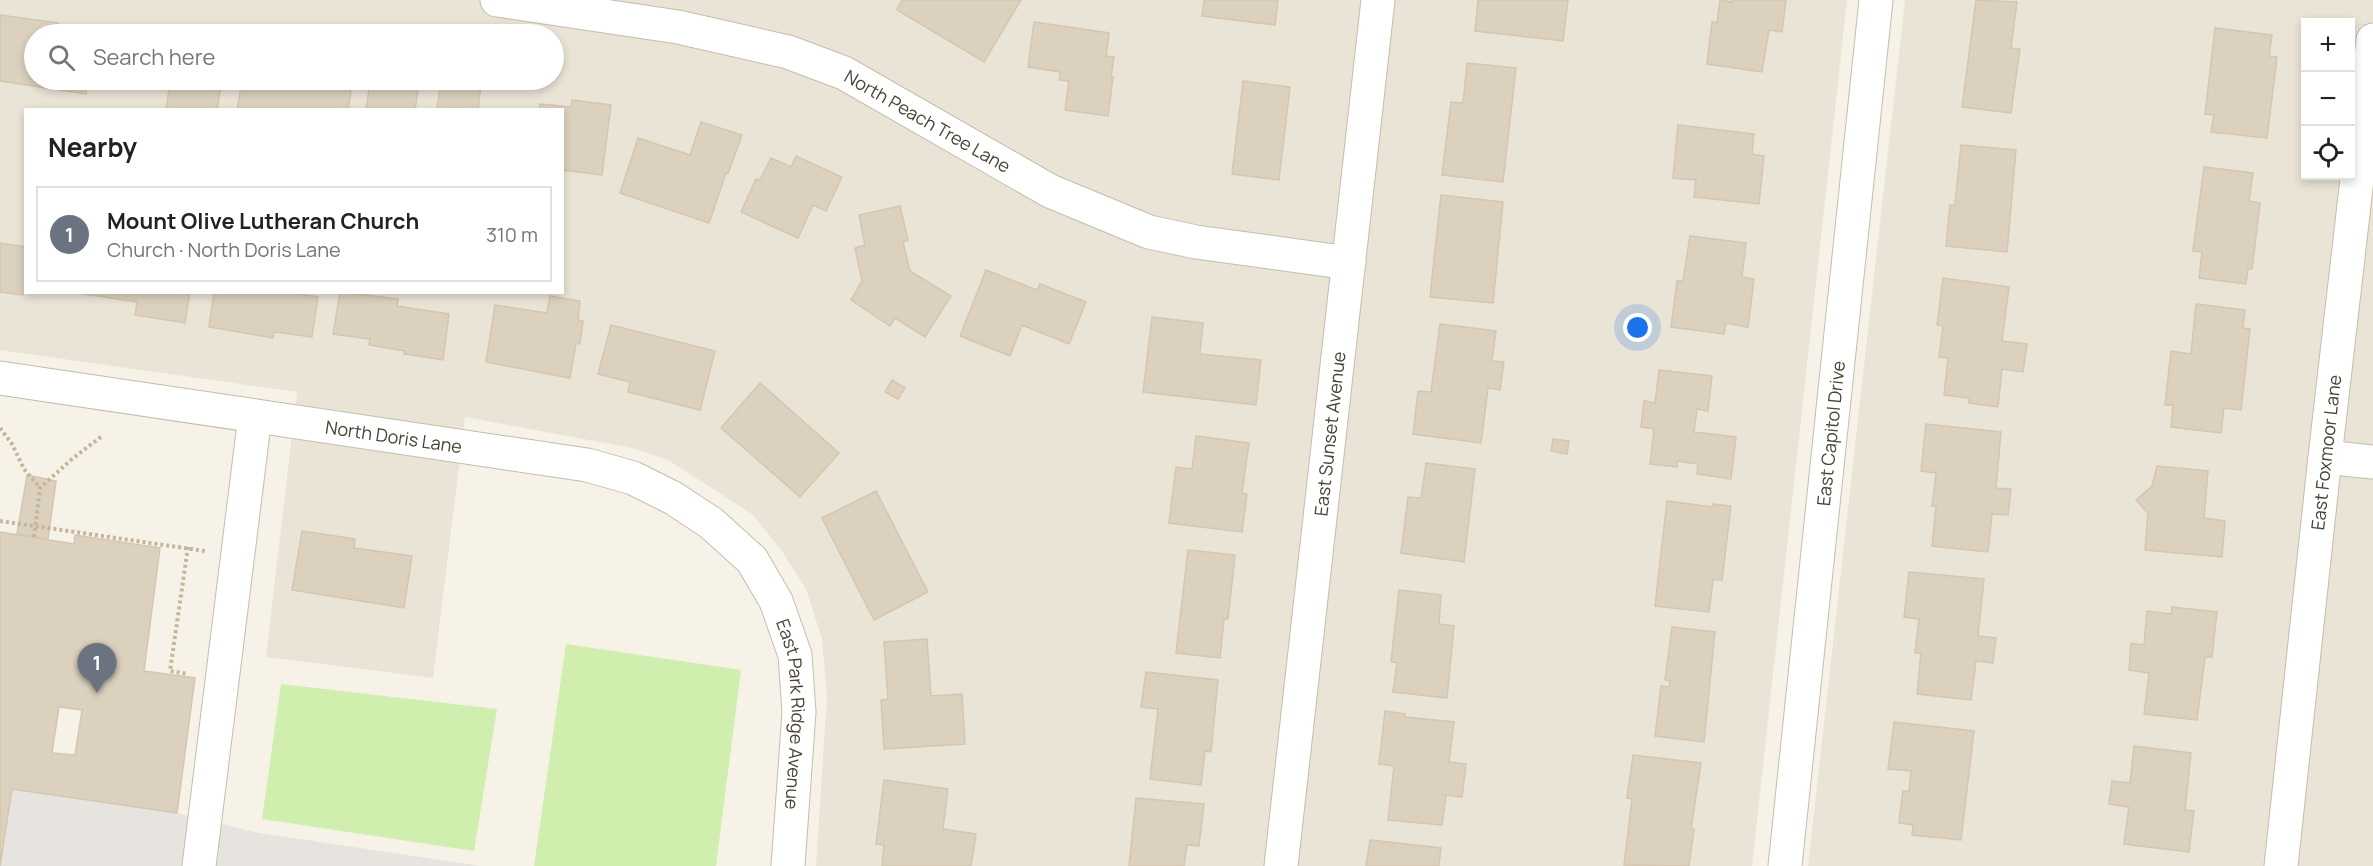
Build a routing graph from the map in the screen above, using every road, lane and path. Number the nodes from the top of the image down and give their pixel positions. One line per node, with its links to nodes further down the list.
1 (497, 0): 5 (street, North Peach Tree Lane)
2 (1378, 0): 5 (street, East Sunset Avenue)
3 (1876, 0): 23 (street, East Capitol Drive)
4 (2373, 40): 10 (street, East Foxmoor Lane)
5 (1348, 263): 22 (street, East Sunset Avenue)
6 (0, 378): 7 (street, North Doris Lane)
7 (255, 416): 18 (street, North Doris Lane); 20 (street)
8 (0, 429): 12 (path)
9 (102, 436): 12 (path)
10 (2325, 458): 11 (street); 24 (street, East Foxmoor Lane)
11 (2373, 462)
12 (40, 488): 14 (path)
13 (0, 521): 14 (path)
14 (35, 526): 15 (path); 16 (path)
15 (34, 537)
16 (188, 547): 17 (path); 19 (path)
17 (215, 553)
18 (756, 567): 21 (street, East Park Ridge Avenue)
19 (189, 674)
20 (199, 866)
21 (788, 866)
22 (1281, 866)
23 (1785, 866)
24 (2281, 866)

